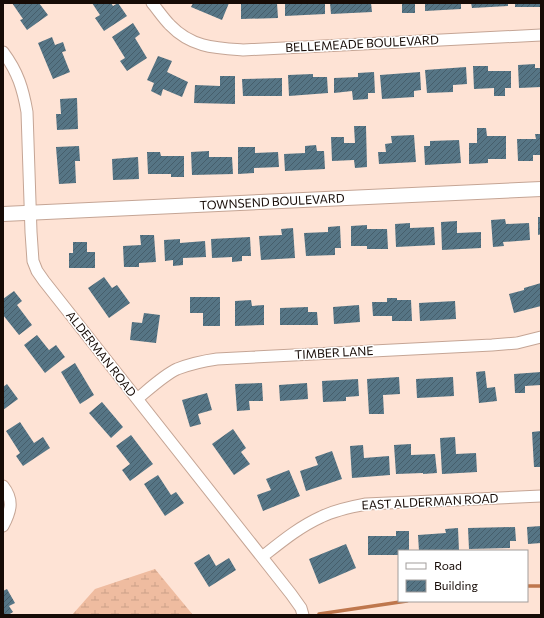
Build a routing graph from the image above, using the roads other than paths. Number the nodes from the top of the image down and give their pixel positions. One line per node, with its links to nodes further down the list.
1 (152, 3): 2 (street, BELLEMEADE BOULEVARD)
2 (541, 35)
3 (3, 52): 5 (street, ALDERMAN ROAD)
4 (541, 189): 5 (street, TOWNSEND BOULEVARD)
5 (31, 213): 6 (street, TOWNSEND BOULEVARD); 8 (street, ALDERMAN ROAD)
6 (3, 214)
7 (541, 337): 8 (street, TIMBER LANE)
8 (136, 399): 12 (street, ALDERMAN ROAD)
9 (3, 486): 11 (street)
10 (541, 496): 12 (street, EAST ALDERMAN ROAD)
11 (3, 525)
12 (262, 557): 13 (street, ALDERMAN ROAD)
13 (303, 615)

